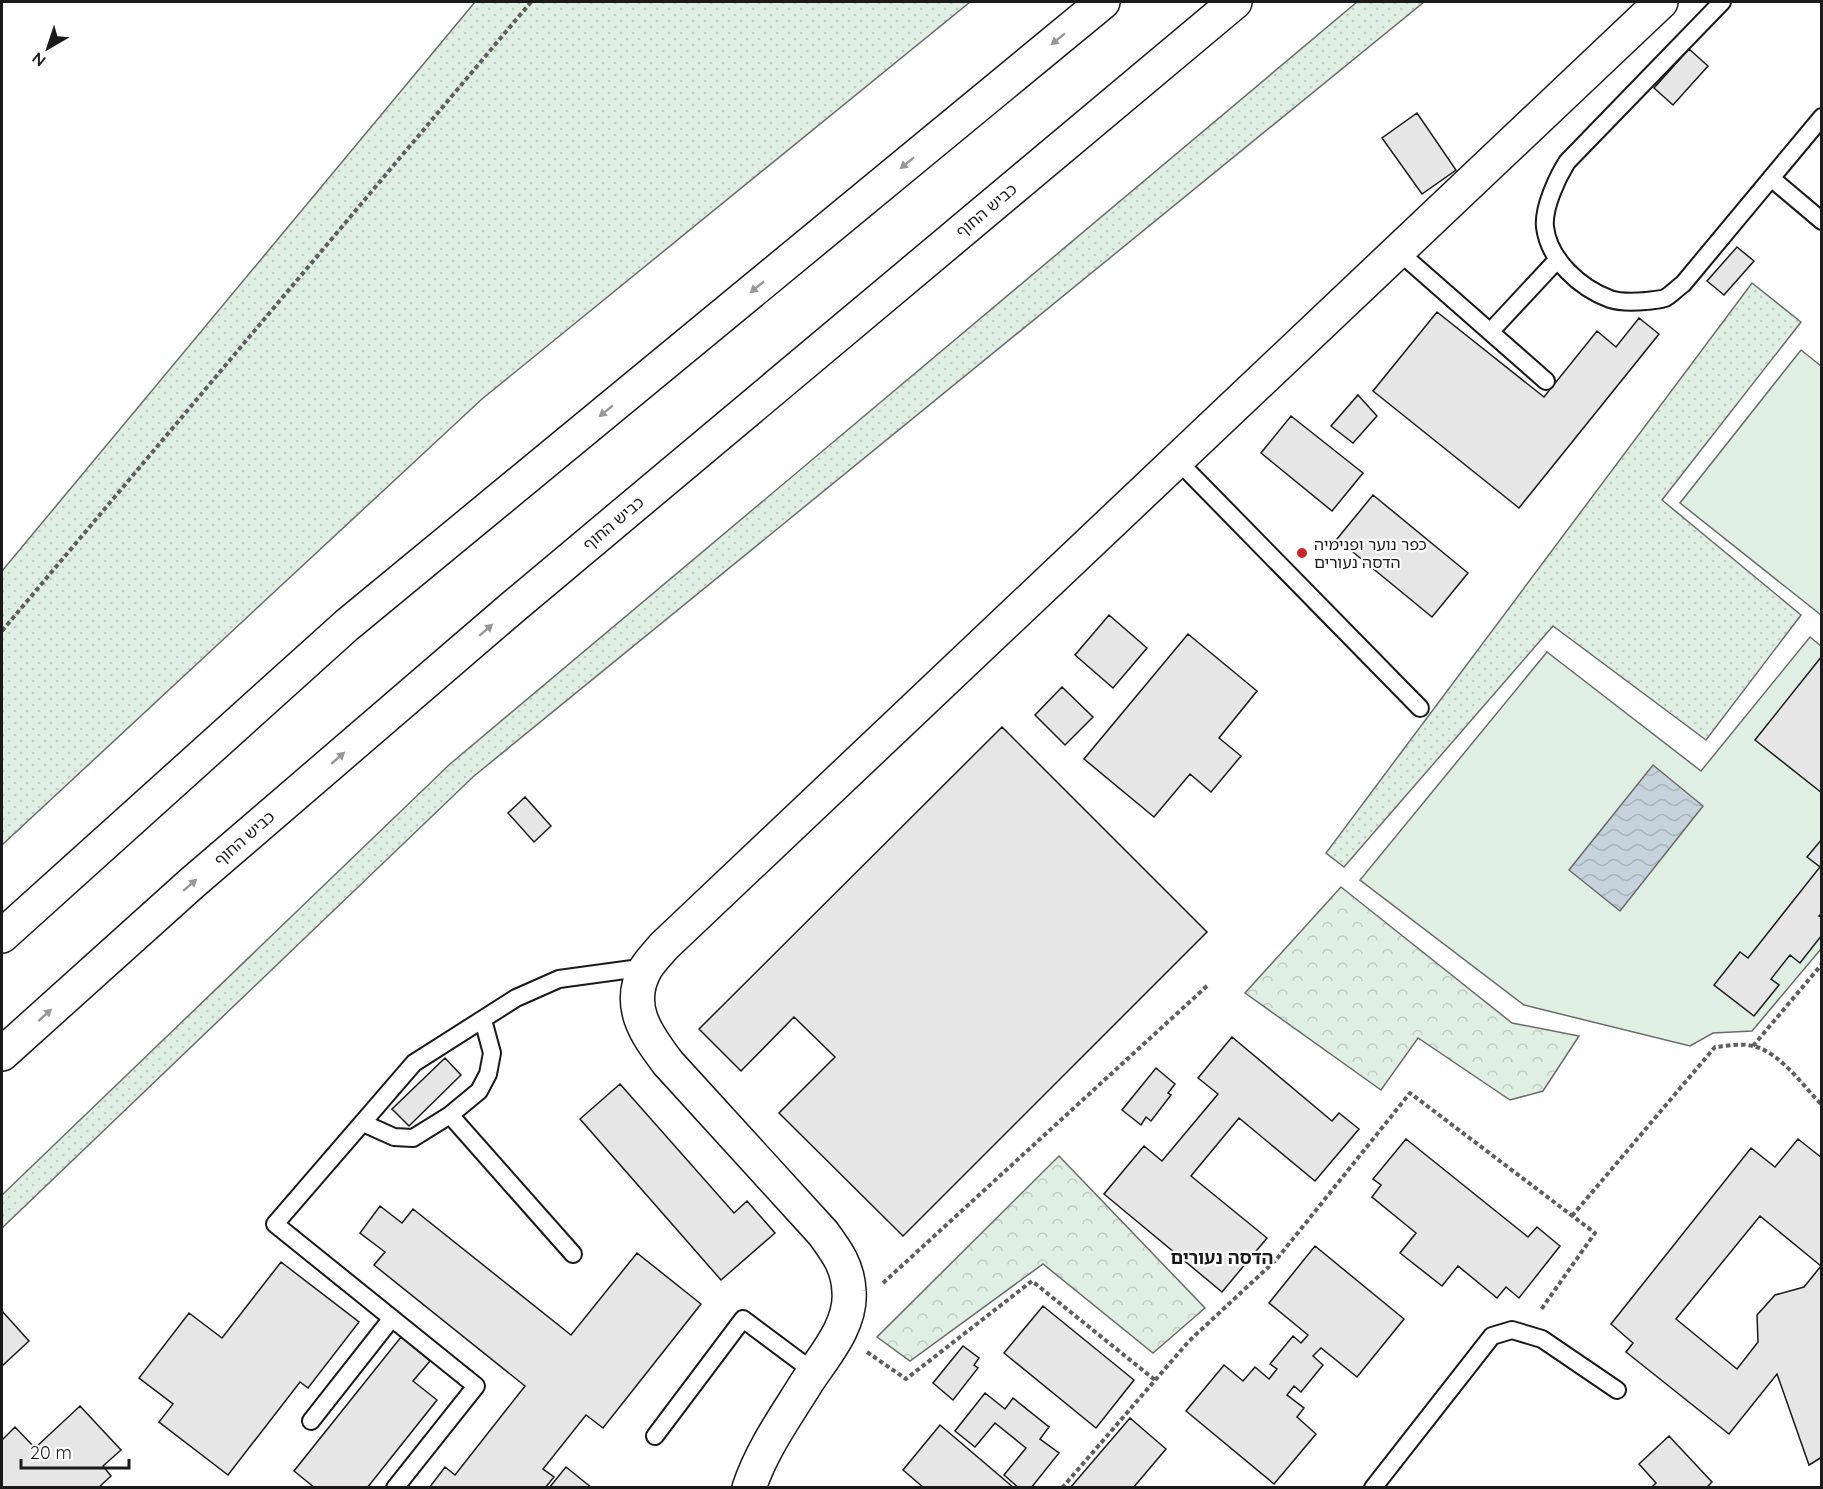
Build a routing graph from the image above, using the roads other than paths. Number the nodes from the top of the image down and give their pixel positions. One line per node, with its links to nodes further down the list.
1 (1103, 2): 14 (main road, one-way to 14)
2 (1234, 2): 17 (main road, כביש החוף, one-way to 2)
3 (1661, 2): 8 (main road)
4 (1722, 2): 9 (lane)
5 (1821, 117): 6 (lane)
6 (1771, 178): 7 (lane); 9 (lane)
7 (1821, 221)
8 (1398, 251): 10 (lane); 12 (main road)
9 (1558, 259): 10 (lane)
10 (1490, 332): 11 (lane)
11 (1546, 381)
12 (1177, 460): 13 (lane); 15 (main road)
13 (1419, 708)
14 (2, 936)
15 (647, 967): 16 (lane); 22 (main road)
16 (483, 1020): 18 (lane); 19 (lane)
17 (2, 1054)
18 (450, 1114): 19 (lane); 20 (lane)
19 (363, 1123): 21 (lane)
20 (573, 1254)
21 (392, 1318): 24 (lane); 26 (lane)
22 (814, 1372): 25 (lane); 27 (main road)
23 (1617, 1390): 28 (lane)
24 (311, 1421)
25 (655, 1436)
26 (395, 1488)
27 (749, 1488)
28 (1373, 1488)

